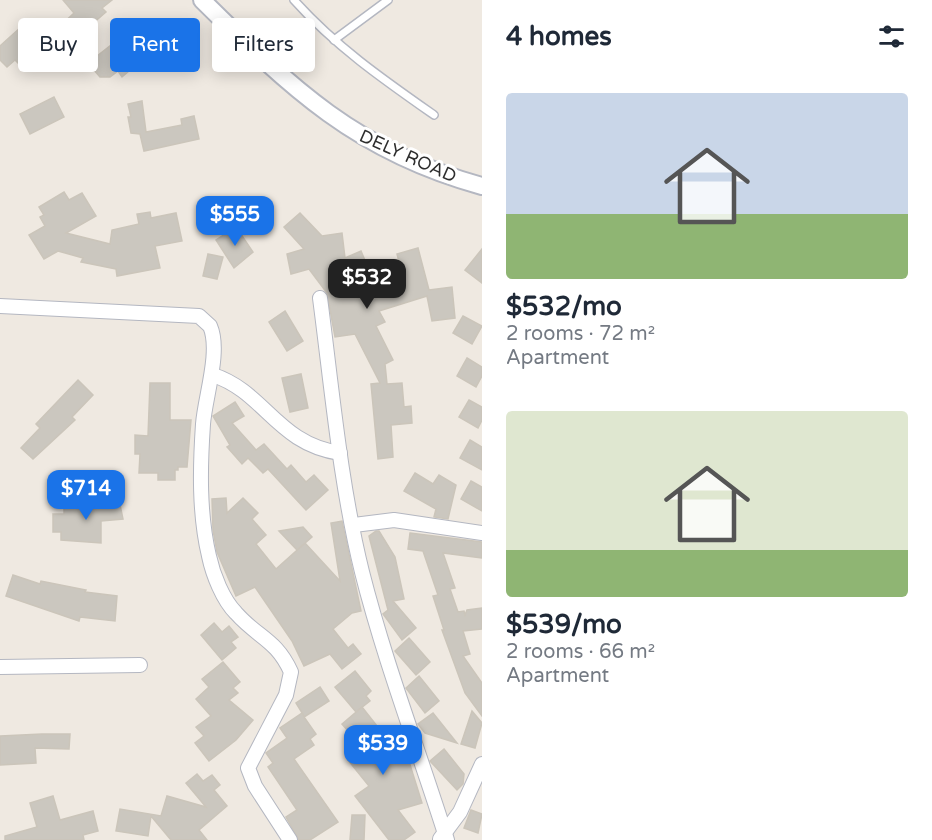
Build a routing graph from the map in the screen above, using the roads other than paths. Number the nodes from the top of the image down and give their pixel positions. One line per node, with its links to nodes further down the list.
1 (202, 0): 6 (street, DELY ROAD)
2 (294, 0): 4 (lane)
3 (388, 0): 4 (lane)
4 (334, 40): 5 (lane)
5 (434, 116)
6 (482, 186)
7 (320, 298): 10 (street)
8 (0, 306): 9 (street)
9 (213, 375): 10 (street); 17 (street)
10 (340, 453): 11 (street)
11 (354, 525): 12 (street); 16 (street)
12 (482, 533)
13 (140, 665): 14 (street)
14 (0, 667)
15 (482, 764): 16 (street)
16 (444, 838)
17 (290, 840)

